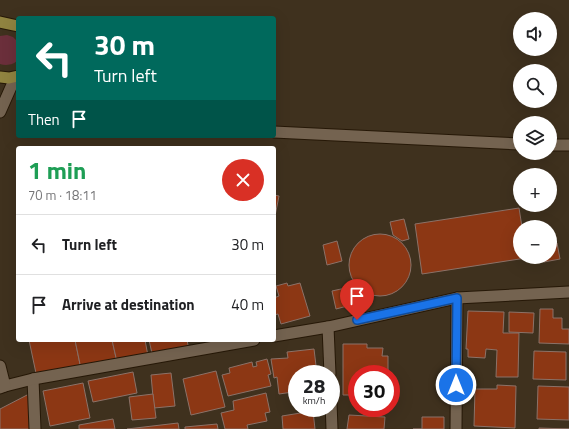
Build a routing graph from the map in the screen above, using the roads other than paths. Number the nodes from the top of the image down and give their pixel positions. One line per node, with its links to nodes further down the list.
1 (16, 77): 2 (main road)
2 (0, 78)
3 (16, 79): 4 (street)
4 (0, 112)
5 (276, 132): 6 (street)
6 (513, 144)
7 (557, 145): 8 (street)
8 (569, 145)
9 (569, 292): 10 (street)
10 (457, 298): 11 (street); 21 (street)
11 (328, 327): 12 (street); 14 (street)
12 (276, 336)
13 (243, 342): 16 (street)
14 (330, 365)
15 (0, 366): 17 (street)
16 (33, 379): 17 (street); 19 (street)
17 (2, 387)
18 (332, 417): 20 (street)
19 (35, 429)
20 (332, 429)
21 (456, 429)

